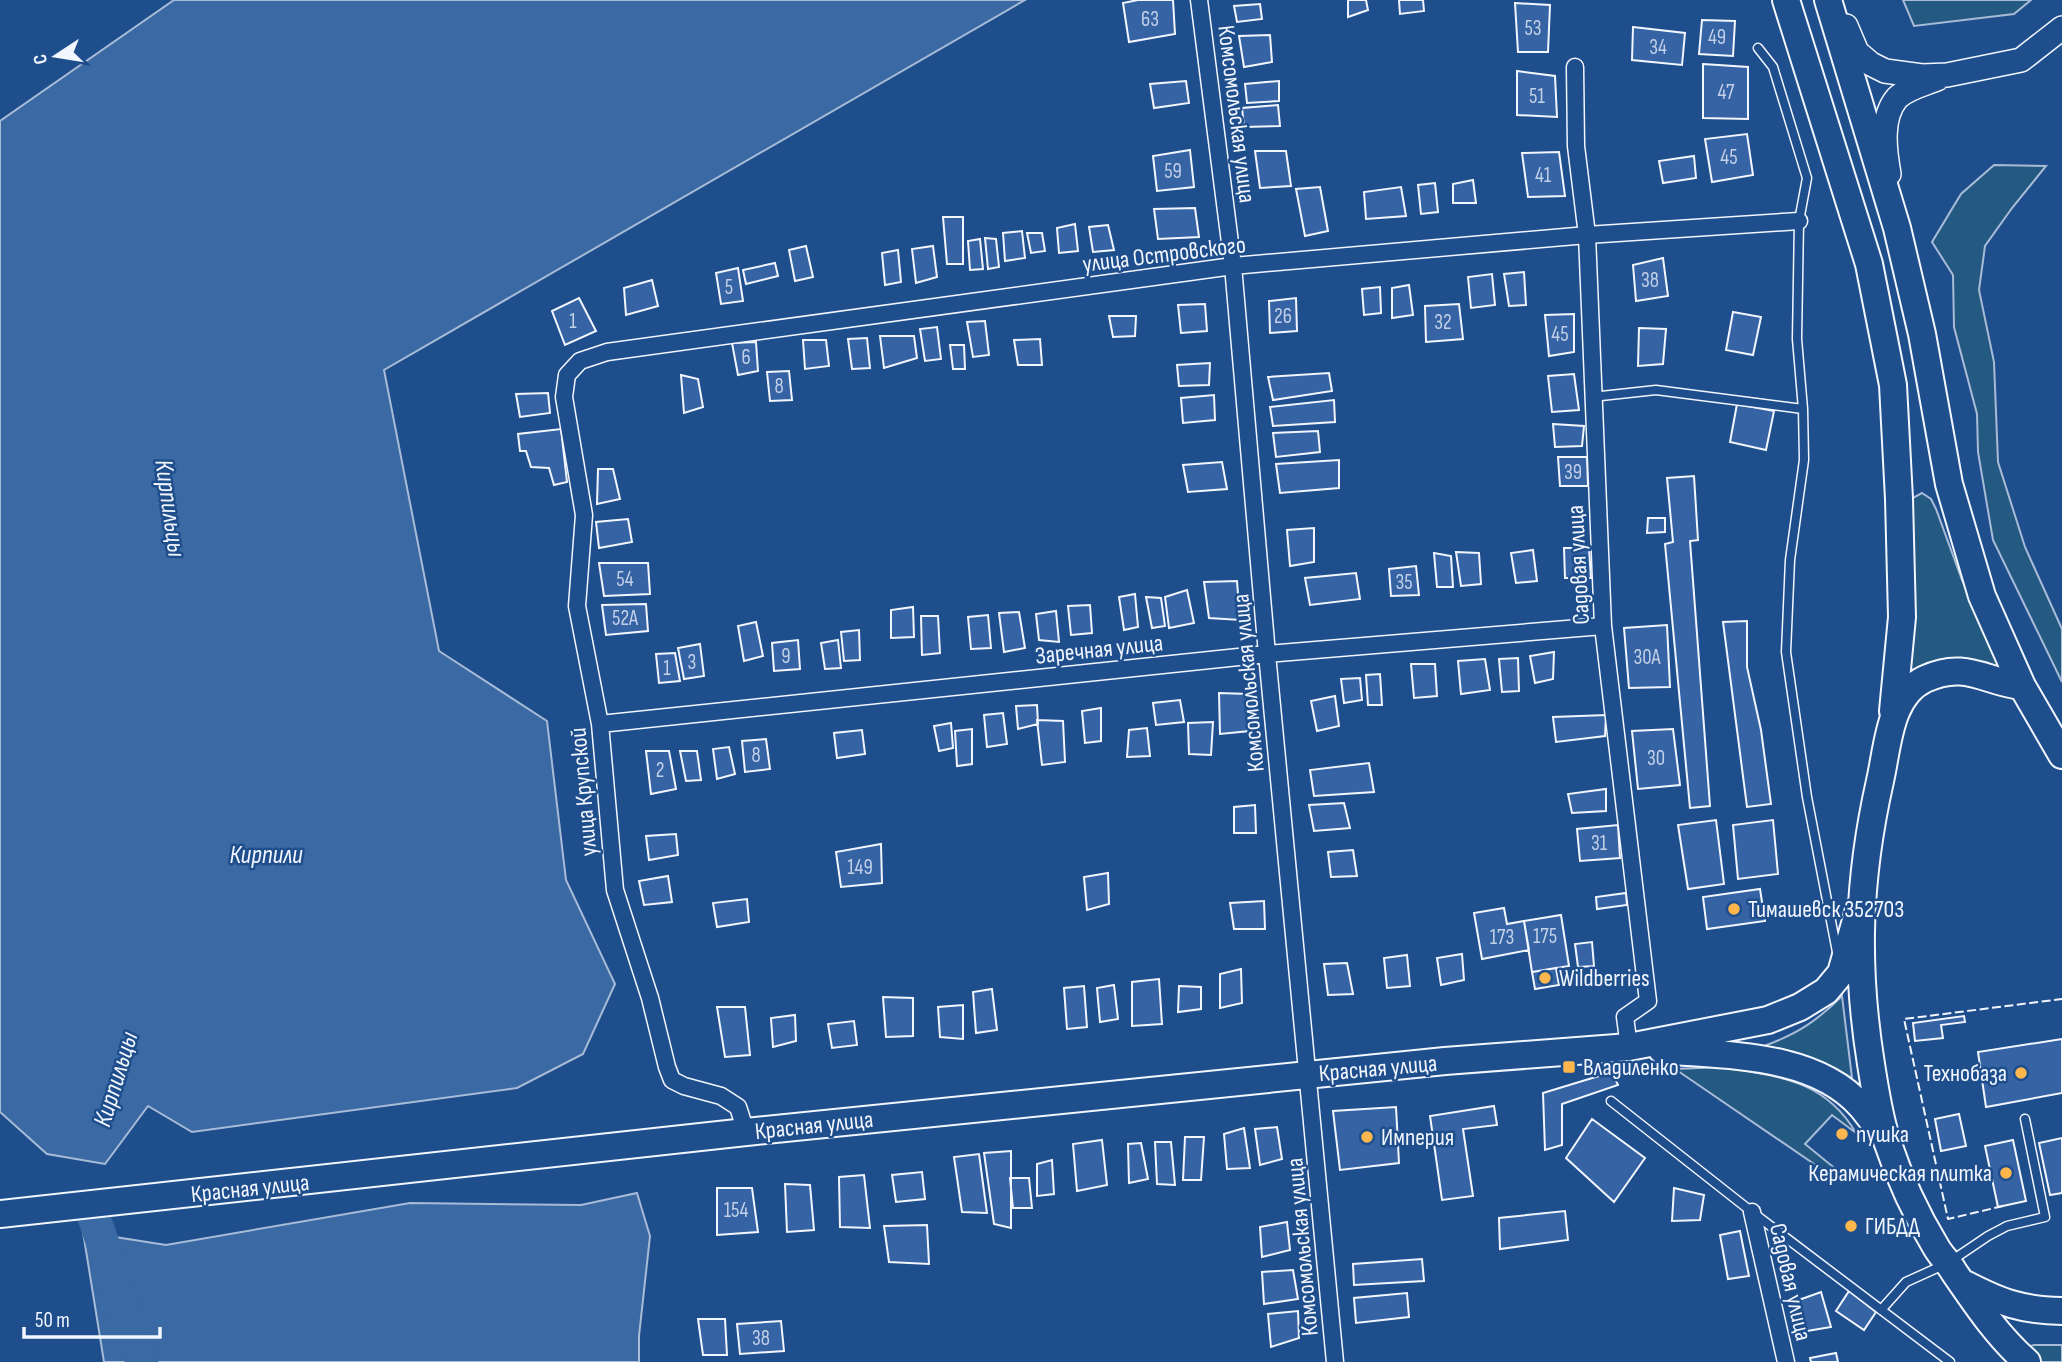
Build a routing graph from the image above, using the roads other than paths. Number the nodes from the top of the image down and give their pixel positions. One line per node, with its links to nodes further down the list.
1 (1199, 0): 12 (street, Комсомольская улица)
2 (1786, 0): 20 (main road)
3 (1828, 0): 10 (main road)
4 (1838, 0): 8 (main road)
5 (2062, 27): 8 (main road)
6 (1758, 48): 9 (lane)
7 (1575, 67): 11 (street, Садовая улица)
8 (1947, 75): 10 (main road)
9 (1799, 221): 11 (street, улица Островского); 15 (lane)
10 (1898, 228): 18 (main road)
11 (1587, 235): 12 (street, улица Островского); 14 (street, Садовая улица)
12 (1233, 267): 13 (street, улица Островского); 17 (street, Комсомольская улица)
13 (564, 397): 19 (street, улица Крупской)
14 (1592, 397): 15 (lane); 16 (street, Садовая улица)
15 (1803, 409): 23 (lane)
16 (1603, 626): 17 (street, Заречная улица); 24 (street, Садовая улица)
17 (1267, 654): 19 (street, Заречная улица); 25 (street, Комсомольская улица)
18 (2022, 686): 20 (main road); 21 (main road)
19 (600, 724): 28 (street, улица Крупской)
20 (1890, 734): 22 (main road)
21 (2062, 755)
22 (1860, 906): 23 (main road); 29 (main road)
23 (1841, 973): 24 (main road)
24 (1629, 1047): 25 (main road, Красная улица); 29 (main road)
25 (1307, 1074): 28 (main road, Красная улица); 35 (street, Комсомольская улица)
26 (1611, 1101): 30 (lane)
27 (2025, 1119): 32 (lane)
28 (746, 1132): 31 (main road, Красная улица)
29 (1886, 1139): 32 (main road)
30 (1752, 1212): 33 (lane); 36 (street, Садовая улица)
31 (0, 1214)
32 (1955, 1272): 33 (lane); 34 (main road); 38 (main road)
33 (1881, 1310): 37 (lane)
34 (2062, 1311)
35 (1335, 1362)
36 (1786, 1362)
37 (1950, 1362)
38 (2027, 1362)

